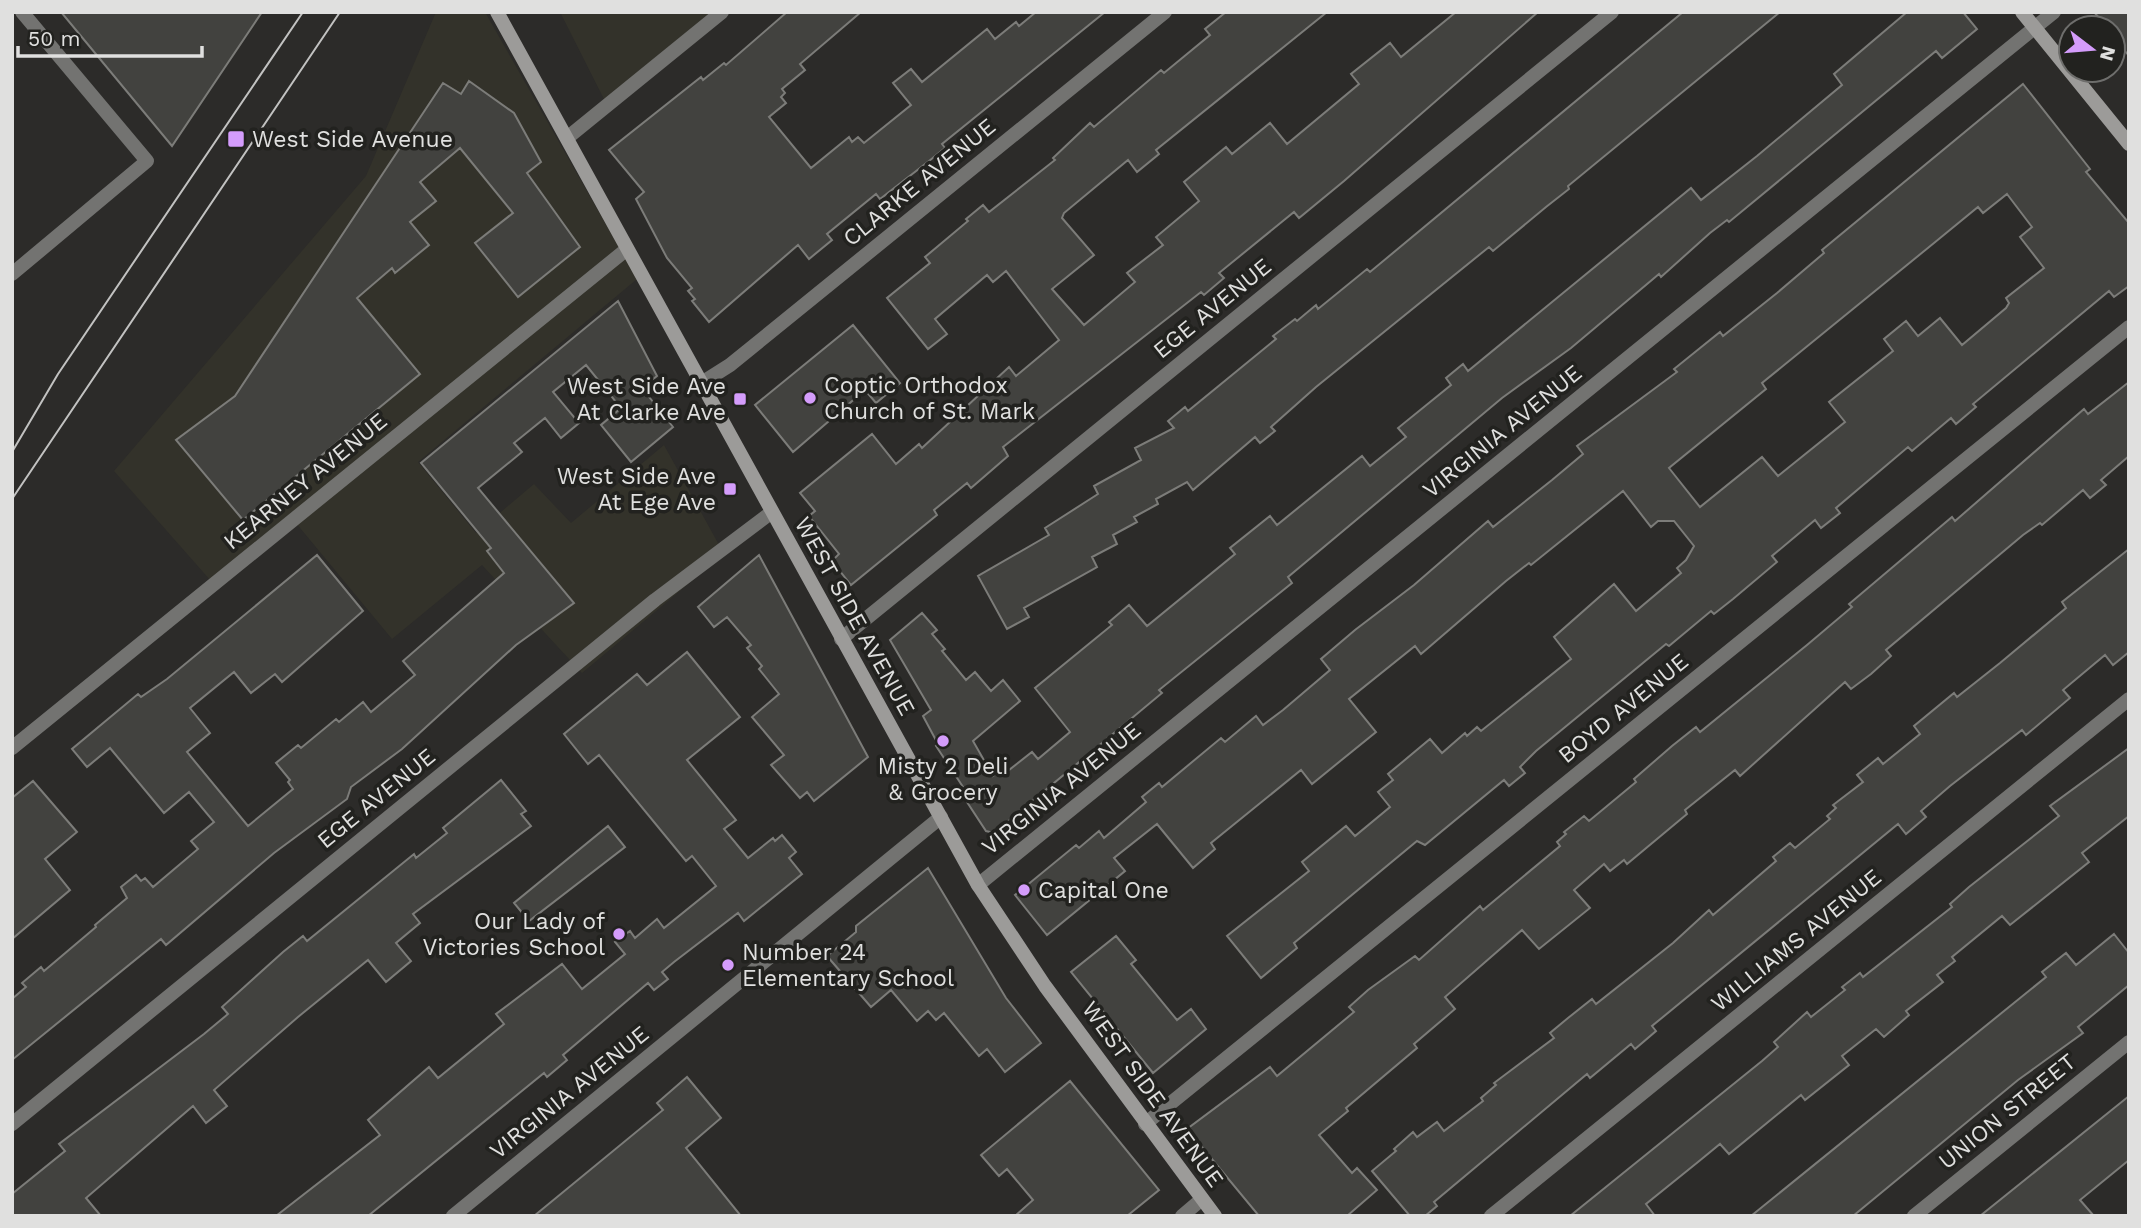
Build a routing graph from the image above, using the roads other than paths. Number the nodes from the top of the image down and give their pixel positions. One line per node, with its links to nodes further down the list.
1 (22, 12): 12 (street)
2 (497, 12): 9 (main road, WEST SIDE AVENUE)
3 (722, 12): 9 (street)
4 (1165, 12): 14 (street, CLARKE AVENUE)
5 (1612, 12): 16 (street, EGE AVENUE)
6 (2022, 12): 8 (main road)
7 (2054, 12): 8 (street, VIRGINIA AVENUE)
8 (2034, 28): 10 (main road); 20 (street, VIRGINIA AVENUE)
9 (567, 138): 11 (main road, WEST SIDE AVENUE)
10 (2129, 144)
11 (627, 249): 14 (main road, WEST SIDE AVENUE); 18 (street, KEARNEY AVENUE)
12 (12, 274)
13 (2129, 327): 23 (street, BOYD AVENUE)
14 (700, 384): 15 (main road, WEST SIDE AVENUE)
15 (772, 512): 16 (main road, WEST SIDE AVENUE); 22 (street, EGE AVENUE)
16 (841, 639): 19 (main road, WEST SIDE AVENUE)
17 (2129, 699): 28 (street, WILLIAMS AVENUE)
18 (12, 748)
19 (941, 817): 20 (main road, WEST SIDE AVENUE); 25 (street, VIRGINIA AVENUE)
20 (978, 885): 23 (main road, WEST SIDE AVENUE)
21 (2129, 1042): 29 (street, UNION STREET)
22 (12, 1124)
23 (1145, 1124): 24 (main road, WEST SIDE AVENUE)
24 (1202, 1199): 26 (street); 27 (main road, WEST SIDE AVENUE)
25 (453, 1216)
26 (1182, 1216)
27 (1215, 1216)
28 (1491, 1216)
29 (1914, 1216)

